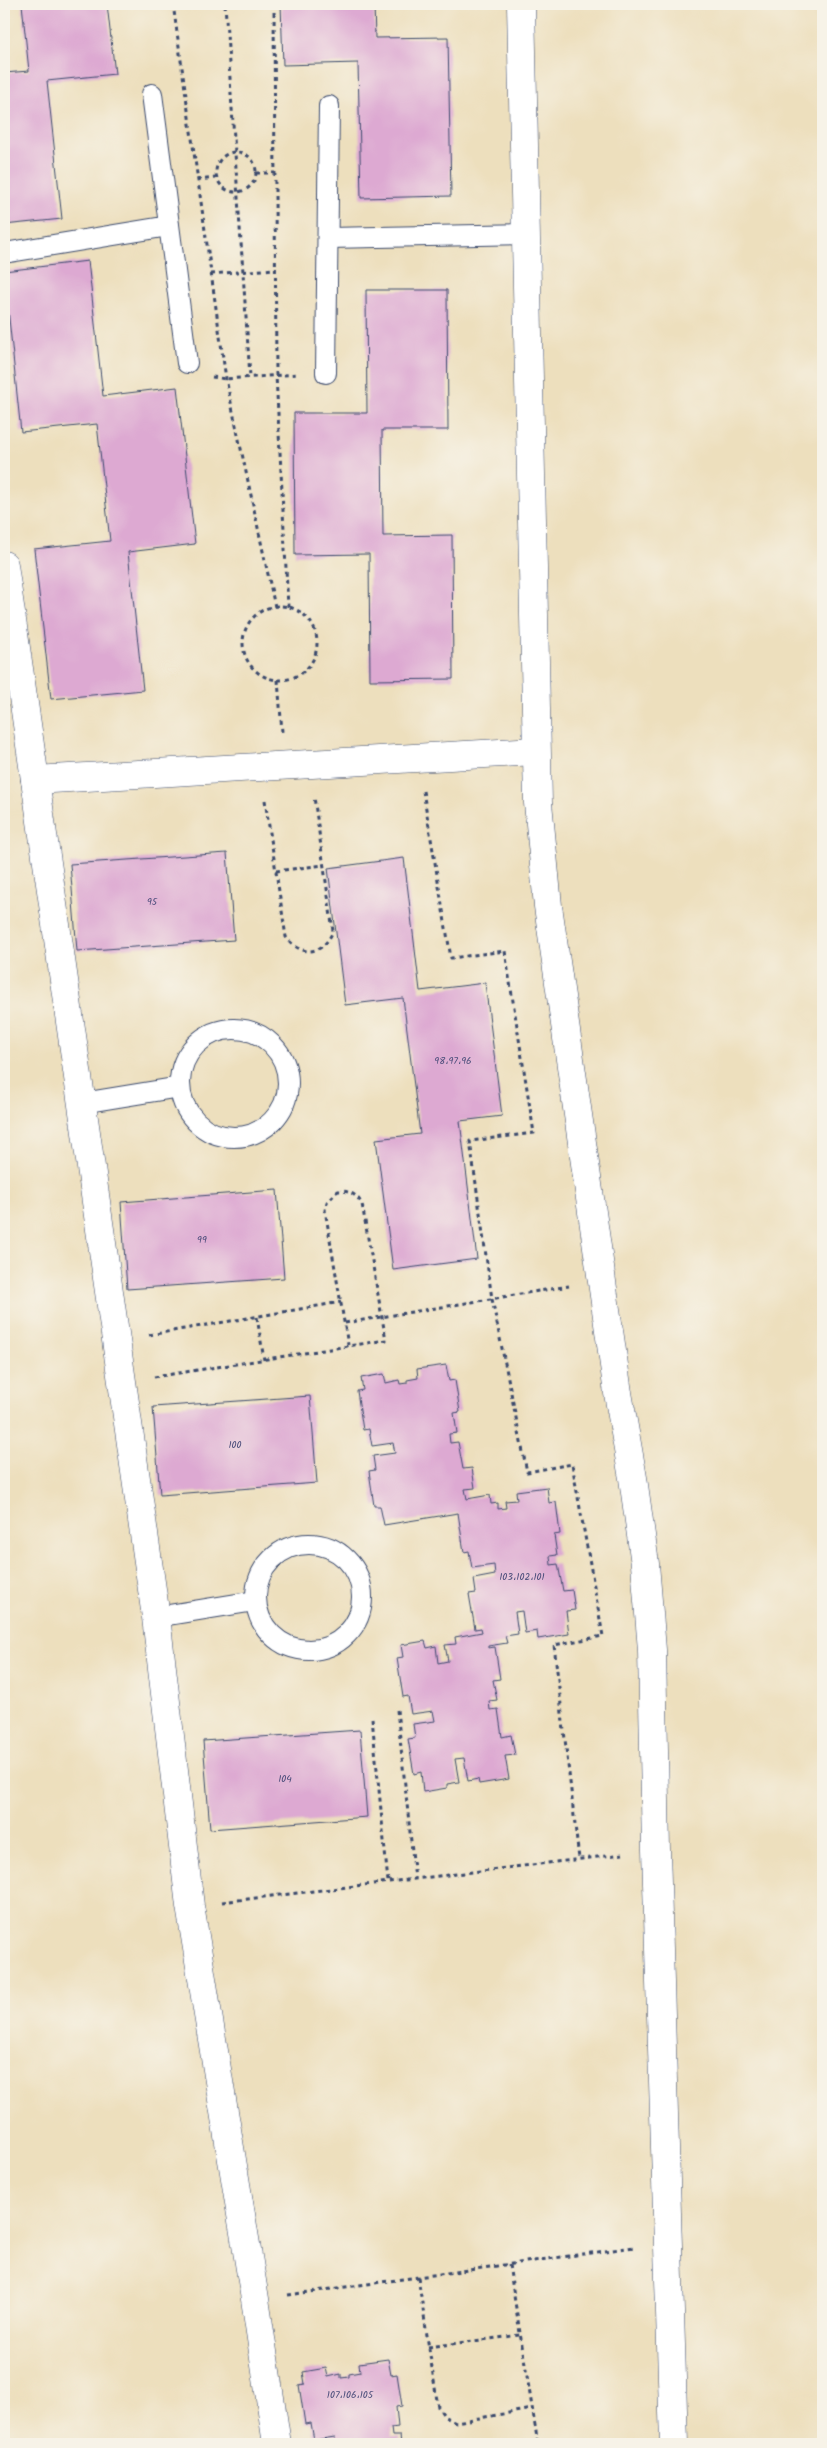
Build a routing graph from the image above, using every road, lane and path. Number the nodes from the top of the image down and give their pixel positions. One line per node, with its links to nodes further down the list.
1 (173, 4): 11 (path)
2 (225, 4): 7 (path)
3 (274, 4): 9 (path)
4 (521, 4): 14 (street)
5 (152, 94): 13 (lane)
6 (329, 106): 15 (lane)
7 (235, 151): 8 (path); 10 (path); 12 (path)
8 (256, 173): 9 (path); 12 (path)
9 (275, 173): 17 (path)
10 (216, 178): 11 (path); 12 (path)
11 (198, 180): 19 (path)
12 (238, 192): 18 (path)
13 (169, 226): 16 (lane); 20 (lane)
14 (526, 234): 15 (lane); 29 (street)
15 (328, 238): 21 (lane)
16 (4, 253)
17 (275, 270): 18 (path); 22 (path)
18 (243, 272): 19 (path); 23 (path)
19 (211, 274): 24 (path)
20 (187, 363): 24 (path)
21 (326, 373): 22 (path)
22 (276, 375): 23 (path); 27 (path)
23 (250, 377): 24 (path)
24 (226, 379): 26 (path)
25 (4, 565): 32 (street)
26 (275, 607): 27 (path); 28 (path)
27 (288, 607): 28 (path)
28 (278, 680): 31 (path)
29 (535, 751): 30 (street); 37 (street)
30 (417, 758): 31 (street); 38 (path)
31 (284, 765): 32 (street); 33 (path); 34 (path)
32 (35, 780): 36 (street)
33 (323, 865): 34 (path); 34 (path)
34 (276, 871)
35 (180, 1087): 35 (lane); 36 (lane)
36 (82, 1103): 43 (street)
37 (602, 1281): 38 (path); 51 (street)
38 (492, 1299): 41 (path); 52 (path)
39 (341, 1302): 40 (path); 41 (path); 42 (path)
40 (257, 1317): 43 (path); 45 (path)
41 (382, 1317): 42 (path); 44 (path)
42 (344, 1323): 44 (path)
43 (116, 1340): 46 (street)
44 (348, 1345): 45 (path)
45 (264, 1360): 46 (path)
46 (123, 1382): 48 (street)
47 (255, 1601): 47 (lane); 48 (lane)
48 (156, 1617): 55 (street)
49 (397, 1710): 53 (path)
50 (372, 1718): 54 (path)
51 (656, 1850): 52 (path); 56 (street)
52 (579, 1859): 53 (path)
53 (414, 1879): 54 (path)
54 (388, 1882): 55 (path)
55 (190, 1906): 59 (street)
56 (669, 2242): 57 (path); 65 (street)
57 (509, 2265): 58 (path); 60 (path)
58 (418, 2277): 59 (path); 61 (path)
59 (256, 2299): 63 (street)
60 (520, 2334): 61 (path); 62 (path)
61 (428, 2347): 62 (path)
62 (532, 2410): 64 (path)
63 (277, 2444)
64 (538, 2444)
65 (674, 2444)

